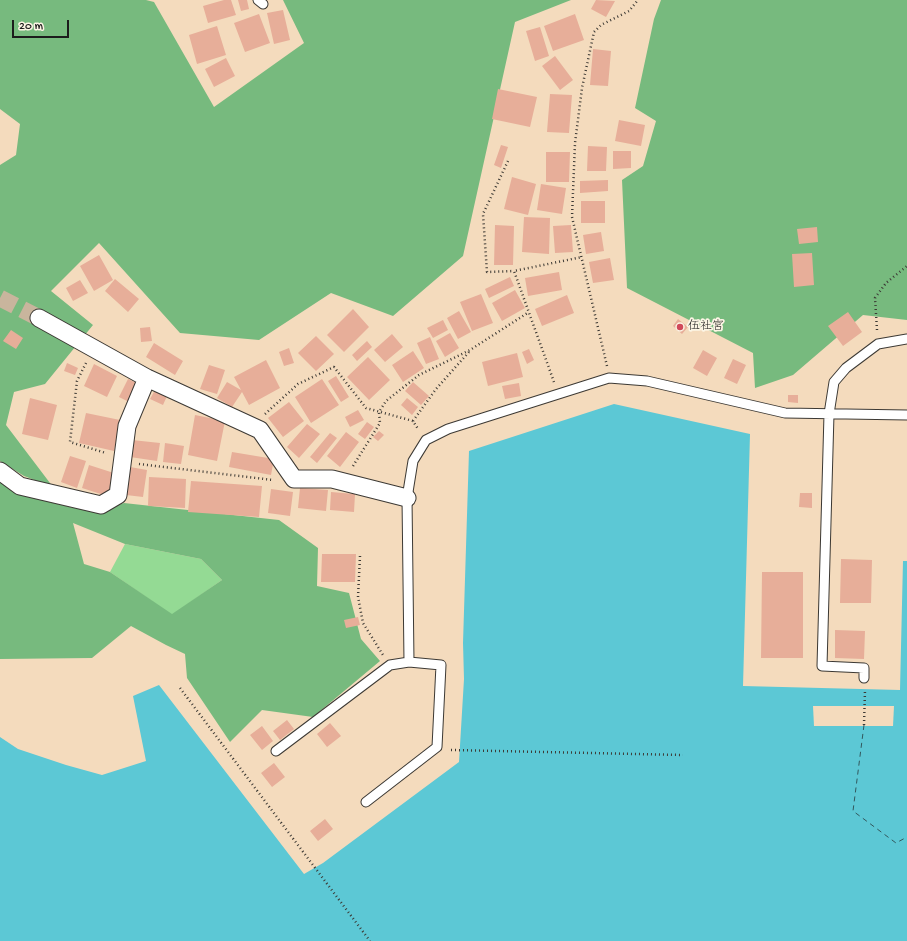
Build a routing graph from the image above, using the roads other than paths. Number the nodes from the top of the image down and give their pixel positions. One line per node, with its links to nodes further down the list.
1 (39, 318): 3 (street)
2 (907, 339): 4 (lane)
3 (147, 378): 6 (street); 7 (street)
4 (829, 414): 5 (lane); 7 (lane); 9 (lane)
5 (907, 415)
6 (0, 471)
7 (406, 498): 8 (lane)
8 (409, 662): 10 (lane); 11 (lane)
9 (864, 678)
10 (276, 751)
11 (366, 802)

